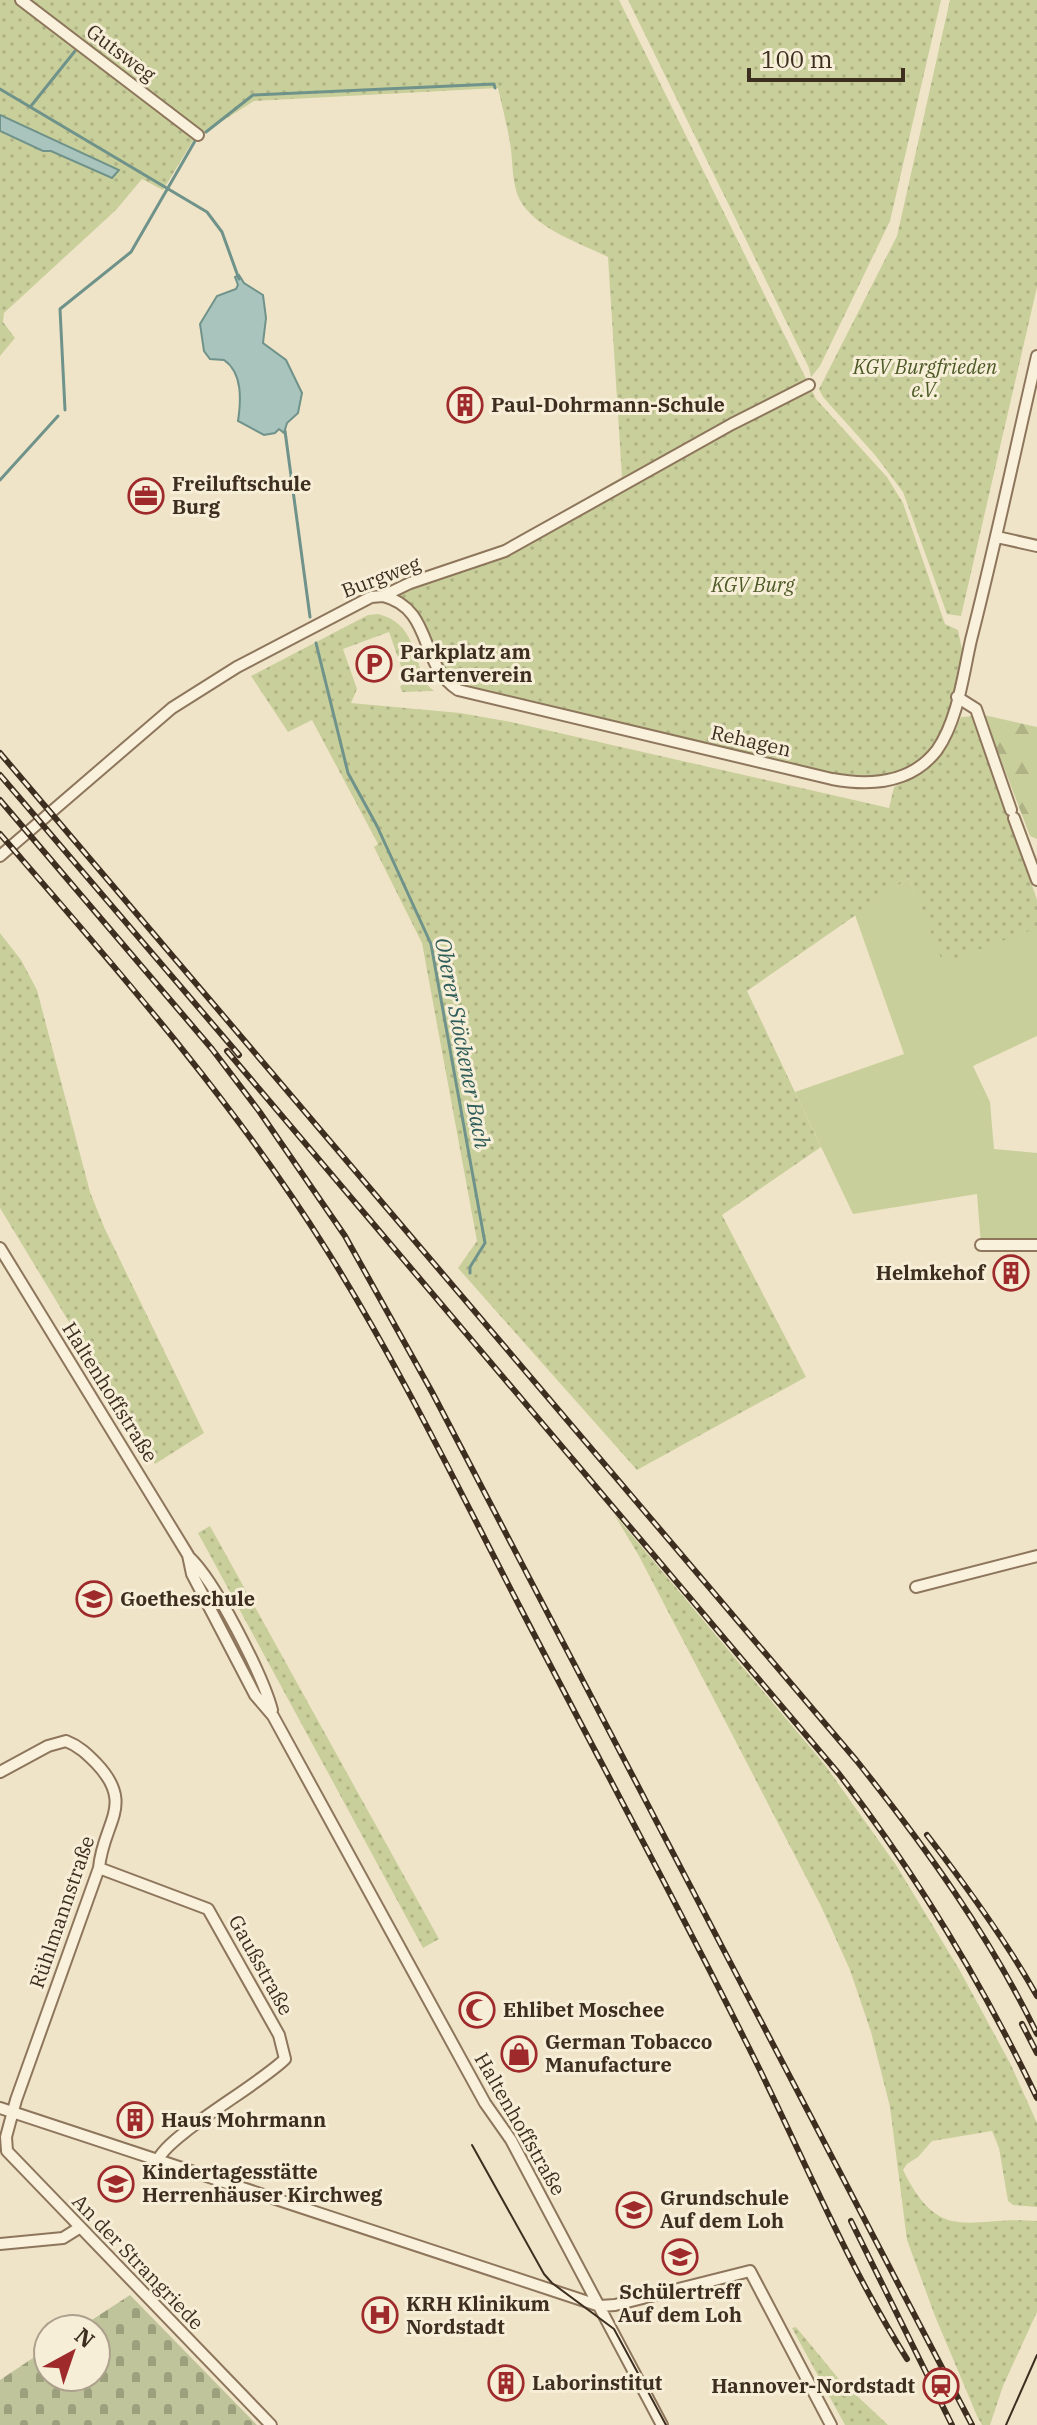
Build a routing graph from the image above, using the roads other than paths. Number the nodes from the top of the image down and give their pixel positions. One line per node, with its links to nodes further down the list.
1 (21, 0): 2 (street, Gutsweg)
2 (198, 135)
3 (1037, 356): 5 (street, Rehagen)
4 (809, 385): 7 (street, Burgweg)
5 (997, 537): 6 (street); 8 (street, Rehagen)
6 (1037, 546)
7 (383, 596): 8 (street, Rehagen); 9 (street, Burgweg)
8 (957, 697): 10 (street)
9 (0, 856)
10 (1037, 880)
11 (981, 1245): 12 (street)
12 (1037, 1245)
13 (0, 1248): 23 (street, Haltenhoffstraße)
14 (1037, 1556): 15 (street)
15 (916, 1587)
16 (0, 1772): 17 (street, Rühlmannstraße)
17 (99, 1868): 19 (street, Rühlmannstraße); 20 (street, Gaußstraße)
18 (0, 2108): 19 (street)
19 (13, 2112): 20 (street); 21 (street, An der Strangriede)
20 (158, 2160): 23 (street)
21 (79, 2228): 22 (street); 24 (street, An der Strangriede)
22 (0, 2244)
23 (600, 2306): 25 (street, Haltenhoffstraße); 26 (street)
24 (271, 2425)
25 (662, 2425)
26 (831, 2425)

